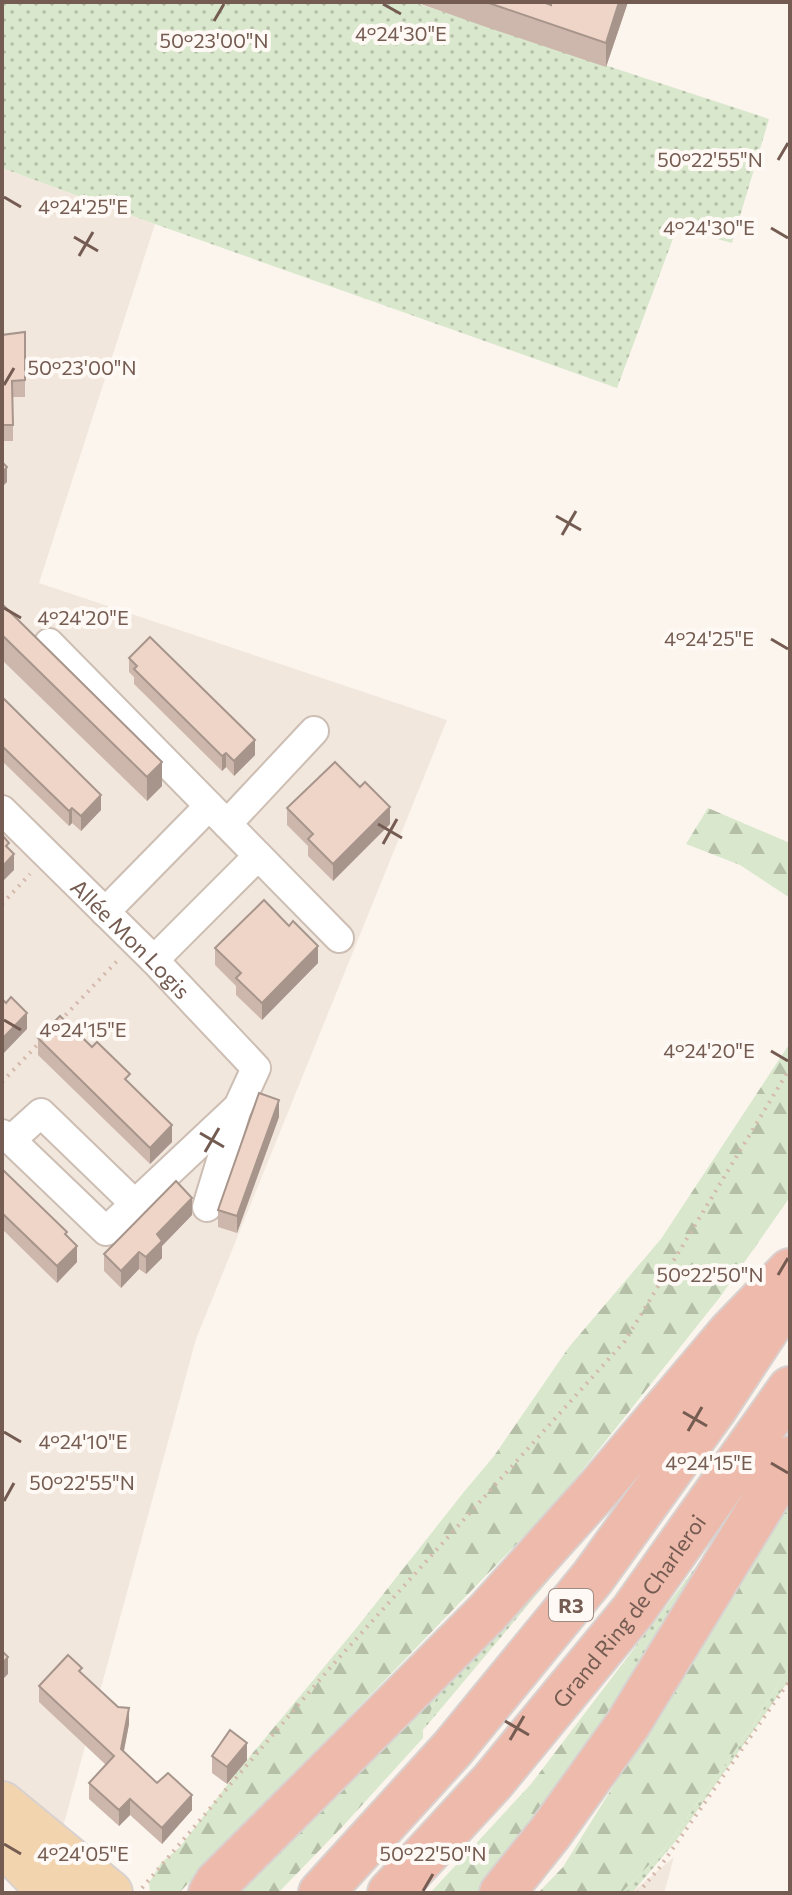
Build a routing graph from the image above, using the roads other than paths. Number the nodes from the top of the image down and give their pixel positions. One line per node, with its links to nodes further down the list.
1 (49, 643): 4 (street)
2 (314, 731): 4 (street)
3 (2, 810): 6 (street, Allée Mon Logis)
4 (218, 815): 5 (street); 6 (street)
5 (258, 856): 7 (street); 8 (street)
6 (105, 912): 8 (street, Allée Mon Logis)
7 (339, 938)
8 (144, 951): 9 (street, Allée Mon Logis)
9 (238, 1107): 11 (street); 12 (street)
10 (7, 1137): 11 (street); 11 (street)
11 (135, 1204)
12 (207, 1207)
13 (790, 1271): 19 (highway)
14 (790, 1293): 22 (highway, R3)
15 (790, 1389): 23 (highway, Grand Ring de Charleroi / R3)
16 (790, 1459): 24 (highway)
17 (2, 1804): 21 (main road)
18 (2, 1842): 20 (main road)
19 (210, 1890)
20 (52, 1893)
21 (110, 1893)
22 (321, 1893)
23 (390, 1893)
24 (502, 1893)

